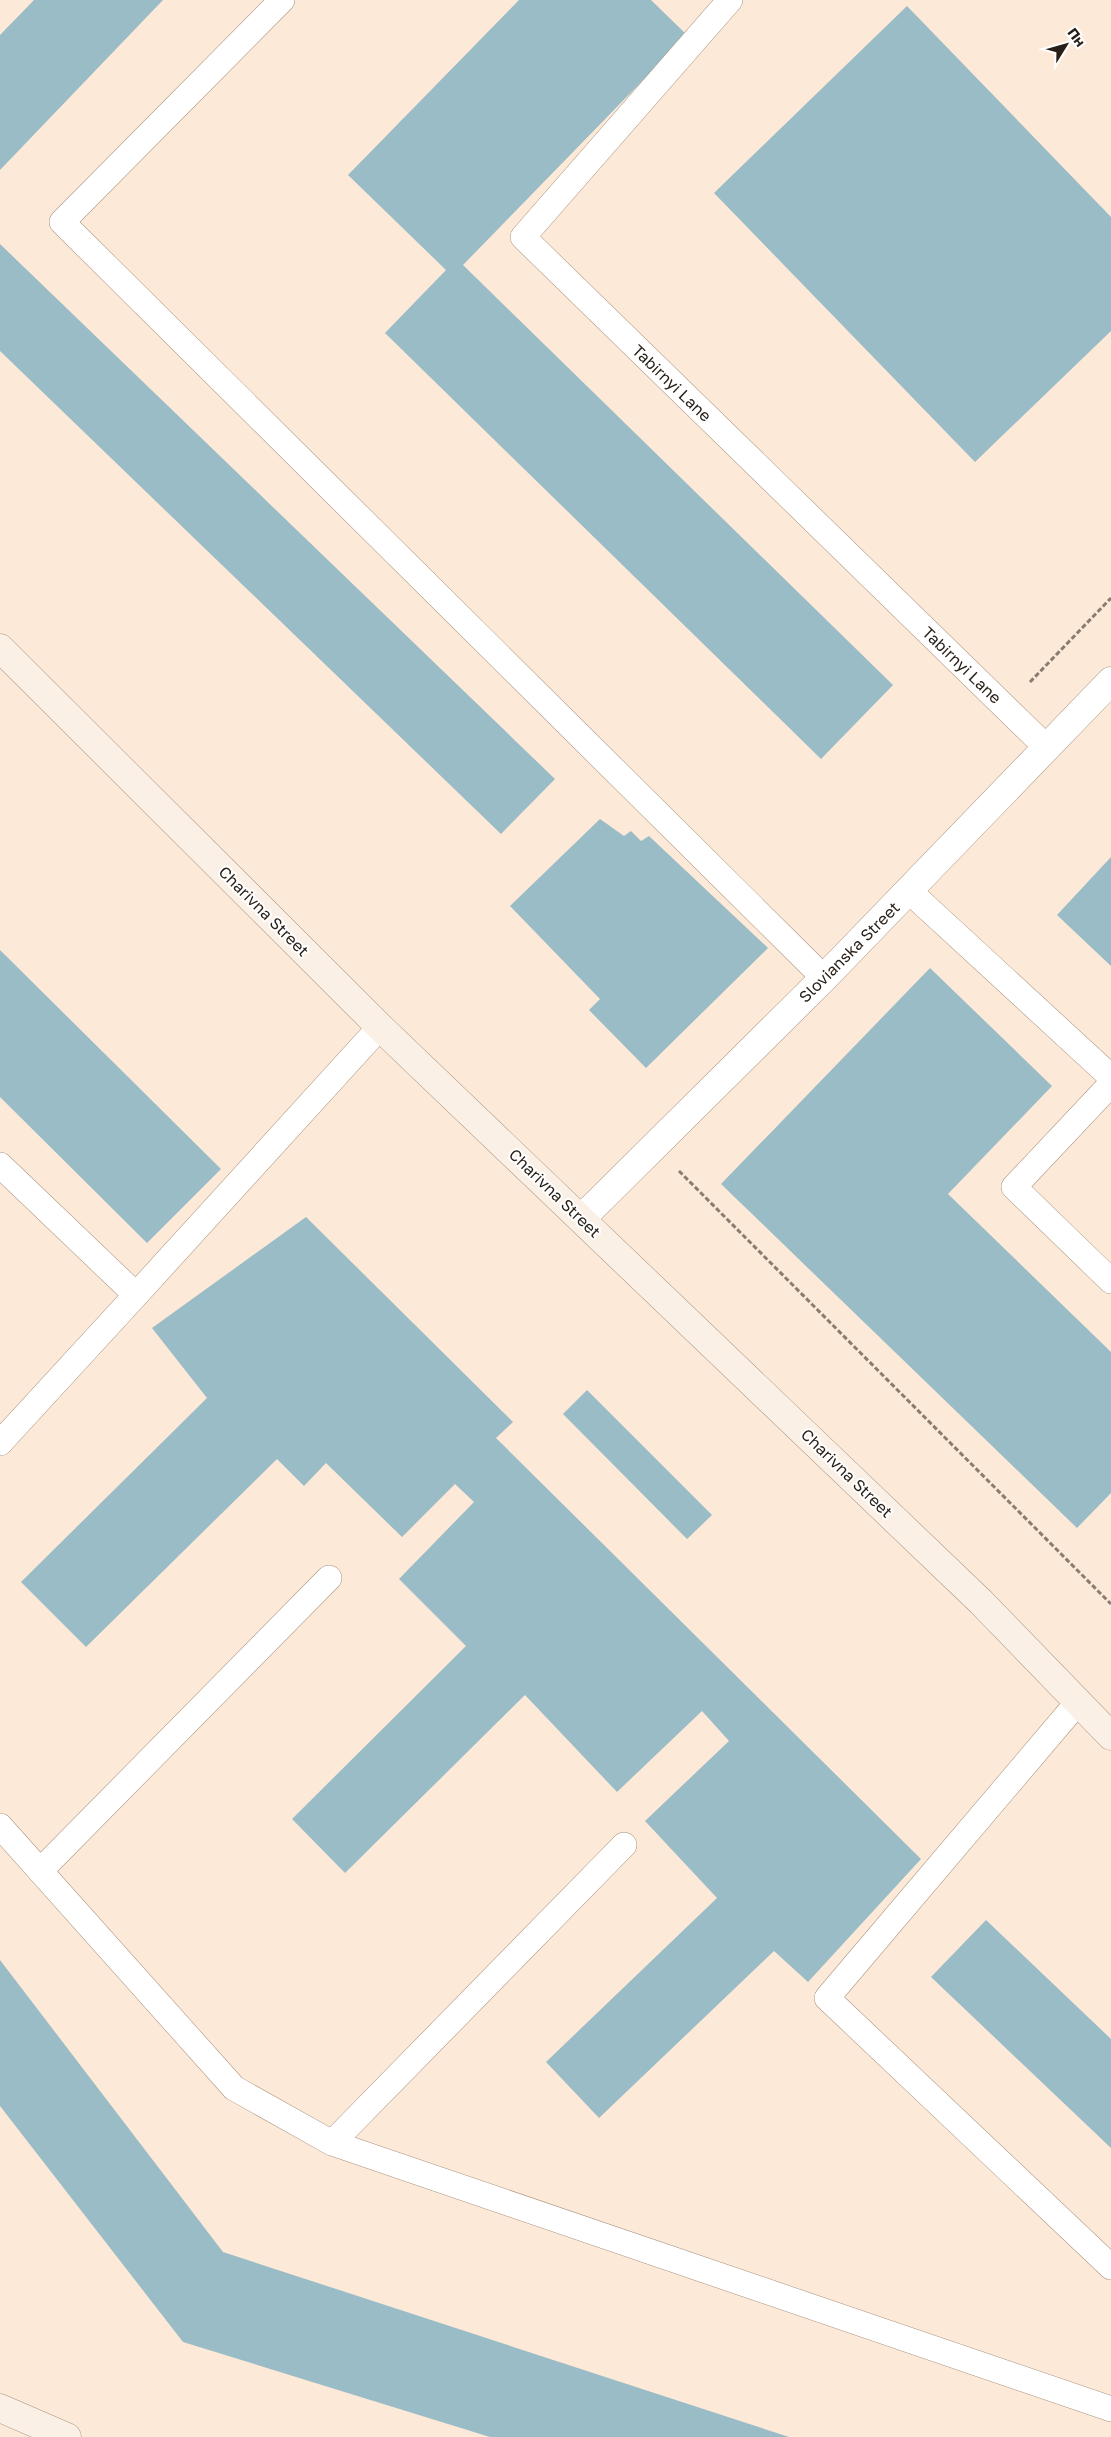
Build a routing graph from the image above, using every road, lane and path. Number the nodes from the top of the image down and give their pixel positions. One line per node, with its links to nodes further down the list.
1 (282, 0): 9 (lane)
2 (730, 0): 6 (lane, Tabirnyi Lane)
3 (1111, 598): 6 (path)
4 (0, 648): 10 (street, Charivna Street)
5 (1111, 681): 7 (street, Slovianska Street)
6 (1005, 708): 7 (lane, Tabirnyi Lane)
7 (1047, 748): 8 (street, Slovianska Street)
8 (909, 891): 9 (street, Slovianska Street); 11 (lane)
9 (824, 978): 13 (street, Slovianska Street)
10 (380, 1027): 15 (street, Charivna Street); 17 (lane)
11 (1111, 1077)
12 (1111, 1084): 16 (lane)
13 (655, 1147): 15 (street, Slovianska Street); 20 (path)
14 (0, 1165): 17 (lane)
15 (582, 1218): 21 (street, Charivna Street)
16 (1111, 1280)
17 (136, 1295): 18 (lane)
18 (0, 1443)
19 (329, 1578): 25 (lane)
20 (1111, 1604)
21 (1078, 1702): 22 (street, Charivna Street); 27 (lane)
22 (1111, 1736)
23 (0, 1826): 25 (lane)
24 (624, 1844): 26 (lane)
25 (40, 1871): 26 (lane)
26 (332, 2143): 29 (lane)
27 (1111, 2267)
28 (0, 2408): 30 (street)
29 (1111, 2409)
30 (67, 2437)

